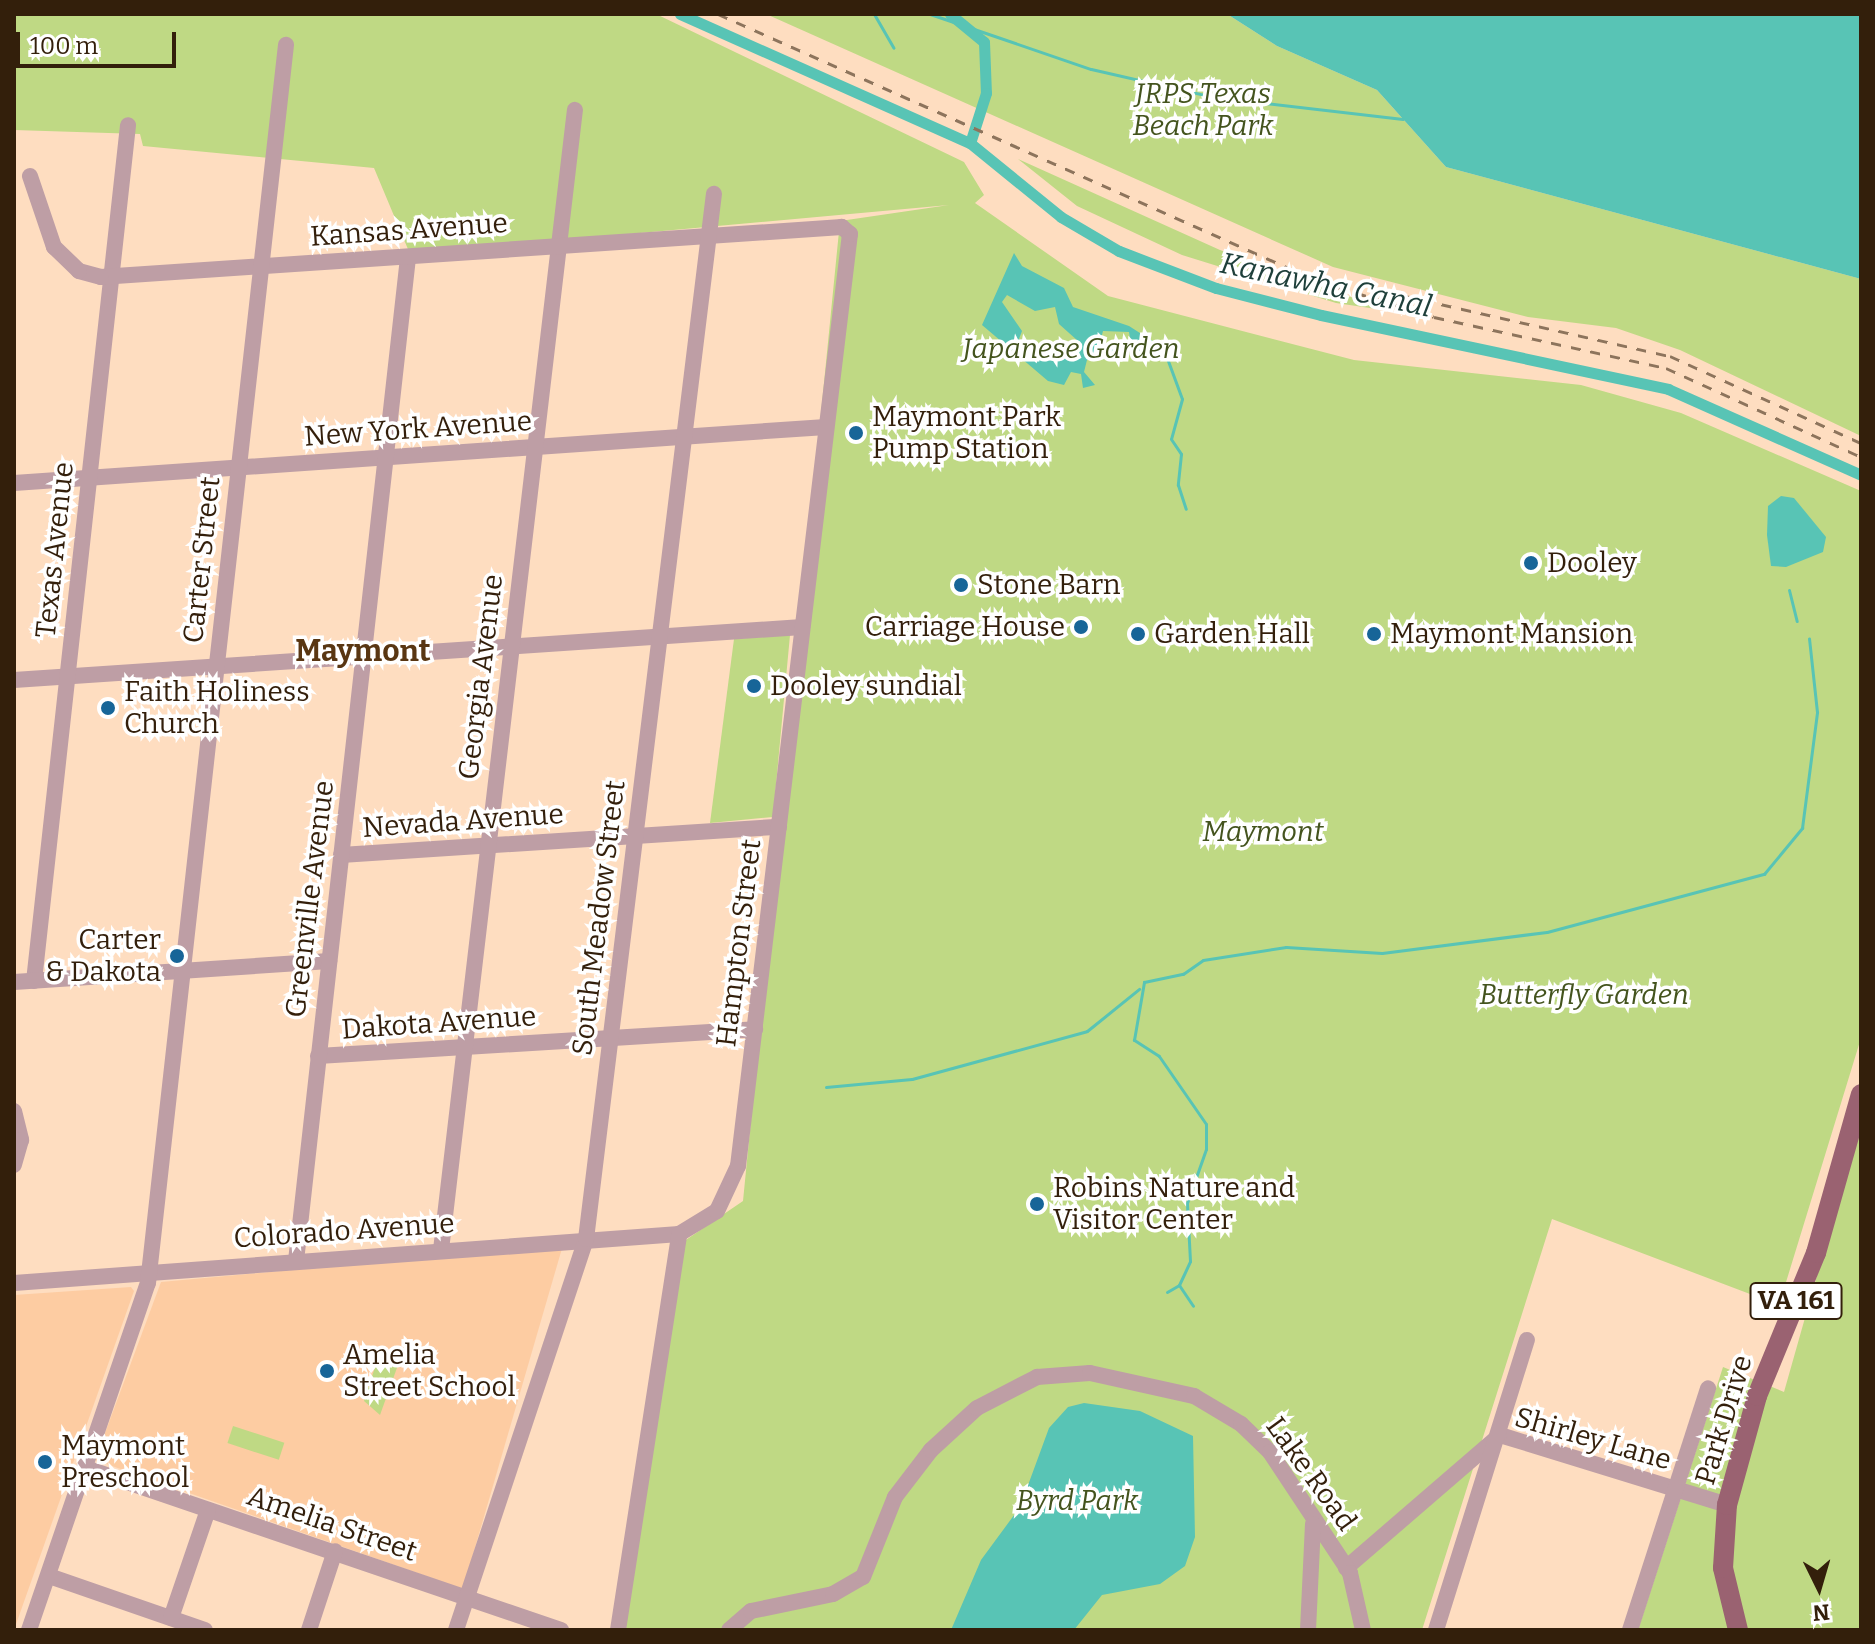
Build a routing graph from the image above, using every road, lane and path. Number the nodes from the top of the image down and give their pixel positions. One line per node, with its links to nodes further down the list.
1 (286, 45): 10 (street, Carter Street)
2 (575, 110): 8 (street, Georgia Avenue)
3 (128, 125): 11 (street, Texas Avenue)
4 (30, 176): 11 (street, Kansas Avenue)
5 (714, 194): 7 (street, South Meadow Street)
6 (850, 234): 7 (street, Kansas Avenue); 12 (street, Hampton Street)
7 (707, 236): 8 (street, Kansas Avenue); 13 (street, South Meadow Street)
8 (559, 246): 9 (street, Kansas Avenue); 14 (street, Georgia Avenue)
9 (408, 257): 10 (street, Kansas Avenue); 15 (street, Greenville Avenue)
10 (262, 265): 11 (street, Kansas Avenue); 16 (street, Carter Street)
11 (111, 276): 17 (street, Texas Avenue)
12 (826, 427): 13 (street, New York Avenue); 19 (street, Hampton Street)
13 (683, 437): 14 (street, New York Avenue); 20 (street, South Meadow Street)
14 (535, 447): 15 (street, New York Avenue); 21 (street, Georgia Avenue)
15 (387, 458): 16 (street, New York Avenue); 22 (street, Greenville Avenue)
16 (239, 468): 17 (street, New York Avenue); 23 (street, Carter Street)
17 (89, 477): 18 (street, New York Avenue); 24 (street, Texas Avenue)
18 (14, 483)
19 (802, 627): 20 (street); 26 (street, Hampton Street)
20 (658, 638): 21 (street); 27 (street, South Meadow Street)
21 (510, 646): 22 (street); 28 (street, Georgia Avenue)
22 (366, 655): 23 (street); 29 (street, Greenville Avenue)
23 (217, 665): 24 (street); 31 (street, Carter Street)
24 (67, 676): 25 (street); 32 (street, Texas Avenue)
25 (14, 680)
26 (779, 827): 27 (street, Nevada Avenue); 34 (street, Hampton Street)
27 (635, 836): 28 (street, Nevada Avenue); 35 (street, South Meadow Street)
28 (486, 846): 29 (street, Nevada Avenue); 36 (street, Georgia Avenue)
29 (341, 855): 30 (street, Greenville Avenue)
30 (329, 961): 31 (street); 37 (street, Greenville Avenue)
31 (185, 971): 32 (street); 45 (street, Carter Street)
32 (34, 981): 33 (street)
33 (14, 982)
34 (755, 1029): 35 (street, Dakota Avenue); 41 (street, Hampton Street)
35 (610, 1038): 36 (street, Dakota Avenue); 42 (street, South Meadow Street)
36 (461, 1047): 37 (street, Dakota Avenue); 43 (street, Georgia Avenue)
37 (318, 1056): 44 (street, Greenville Avenue)
38 (1861, 1094): 52 (main road, Park Drive / VA 161)
39 (14, 1111): 40 (street)
40 (14, 1165)
41 (679, 1234): 42 (street, Colorado Avenue); 65 (street)
42 (586, 1239): 43 (street, Colorado Avenue); 58 (street, South Meadow Street)
43 (441, 1250): 44 (street, Colorado Avenue)
44 (296, 1261): 45 (street, Colorado Avenue)
45 (150, 1273): 46 (street, Colorado Avenue); 50 (street, Carter Street)
46 (14, 1283)
47 (1527, 1340): 49 (street)
48 (1708, 1388): 51 (street)
49 (1500, 1435): 51 (street, Shirley Lane); 56 (street, Shirley Lane); 69 (street)
50 (86, 1468): 53 (street, Amelia Street); 57 (street, Carter Street)
51 (1678, 1490): 52 (street, Shirley Lane); 70 (street)
52 (1727, 1505): 71 (main road, Park Drive / VA 161)
53 (208, 1510): 55 (street, Amelia Street); 59 (street)
54 (1312, 1517): 56 (street, Lake Road); 66 (street, Lake Road); 67 (street)
55 (335, 1551): 58 (street, Amelia Street); 62 (street)
56 (1346, 1568): 68 (street, Lake Road)
57 (49, 1576): 59 (street); 60 (street, Carter Street)
58 (467, 1598): 63 (street, South Meadow Street); 64 (street, Amelia Street)
59 (171, 1618): 61 (street)
60 (29, 1630)
61 (205, 1630)
62 (309, 1630)
63 (456, 1630)
64 (561, 1630)
65 (618, 1630)
66 (729, 1630)
67 (1308, 1630)
68 (1363, 1630)
69 (1436, 1630)
70 (1630, 1630)
71 (1738, 1630)

